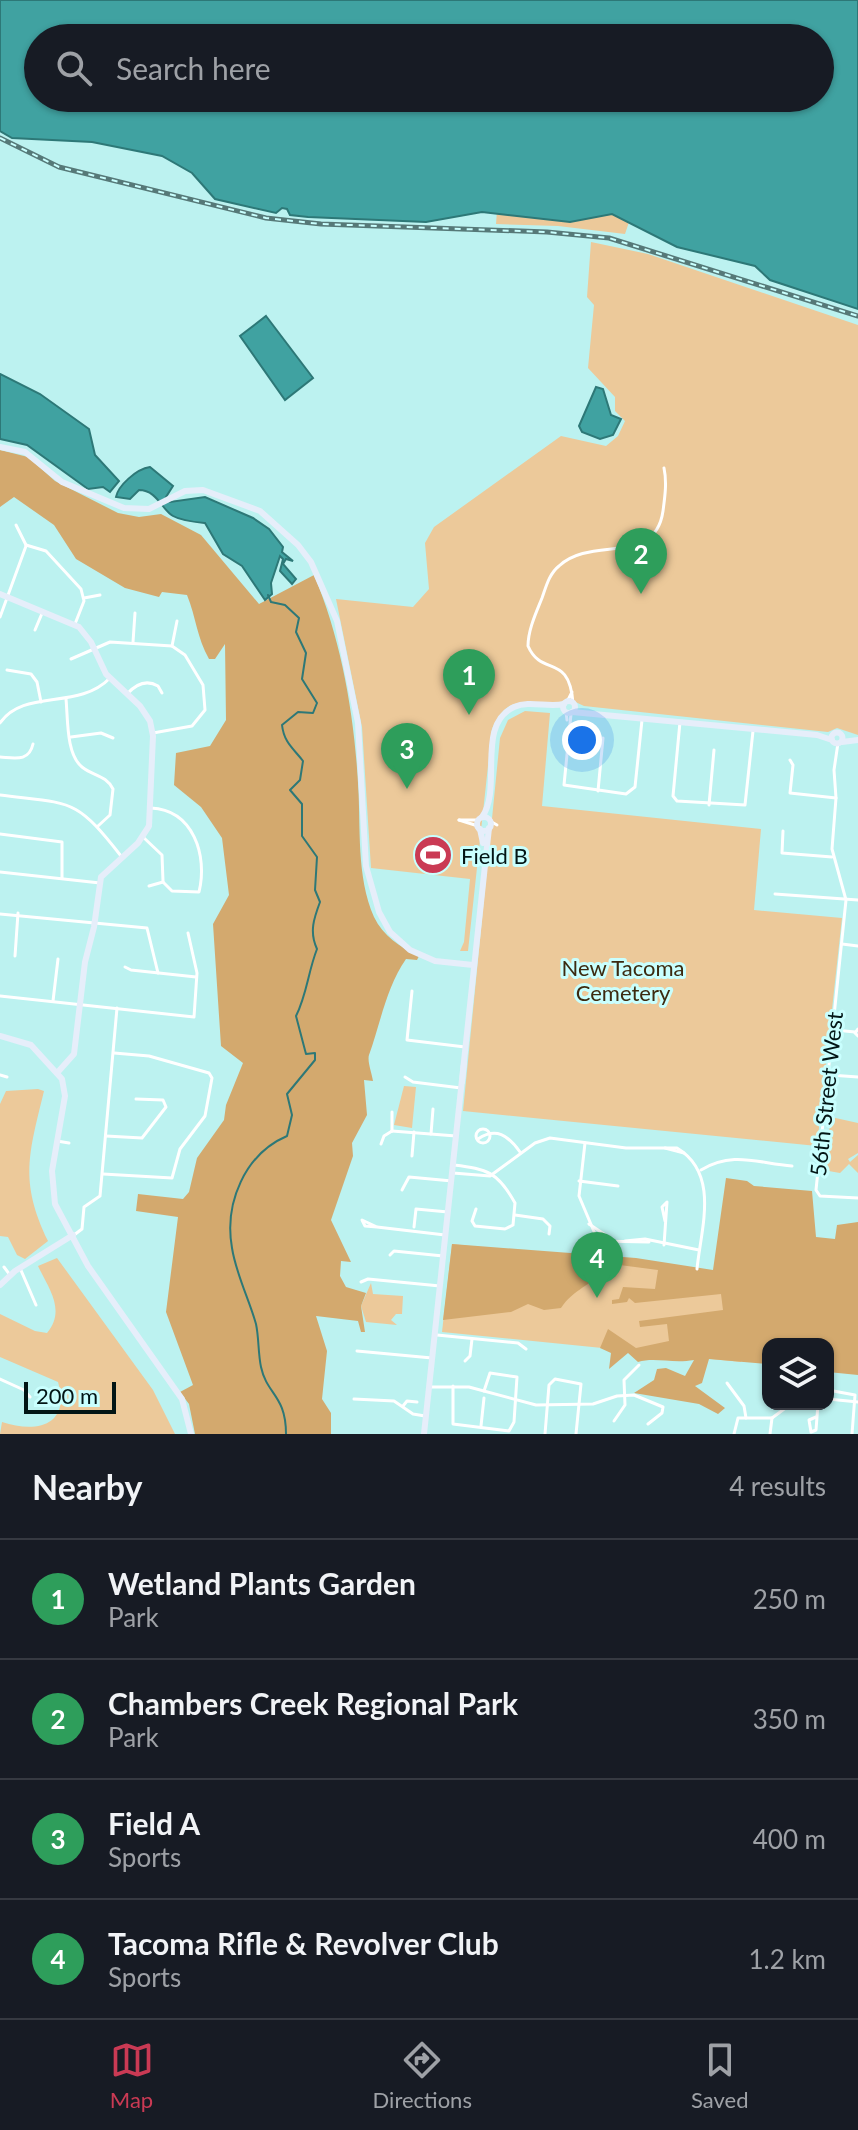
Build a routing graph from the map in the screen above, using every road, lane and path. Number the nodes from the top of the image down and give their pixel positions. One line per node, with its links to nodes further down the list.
1 (0, 447): 70 (street)
2 (664, 468): 24 (street)
3 (16, 525): 4 (street)
4 (26, 545): 6 (street); 7 (street)
5 (100, 595): 7 (street)
6 (4, 596): 8 (street); 10 (street)
7 (84, 598): 12 (street)
8 (43, 611): 12 (street); 13 (street)
9 (135, 613): 14 (street)
10 (0, 617)
11 (177, 621): 15 (street)
12 (75, 624): 16 (street)
13 (35, 630)
14 (133, 642): 15 (street); 16 (street)
15 (172, 646): 31 (street)
16 (93, 647): 17 (street); 19 (street)
17 (71, 659)
18 (7, 670): 23 (street)
19 (110, 678): 21 (street); 22 (street)
20 (162, 693): 21 (street)
21 (127, 694): 31 (street)
22 (66, 699): 23 (street); 32 (street)
23 (41, 702): 26 (street)
24 (569, 708): 27 (street); 43 (street); 70 (street)
25 (0, 712): 26 (street)
26 (5, 716): 29 (street)
27 (642, 717): 28 (street); 43 (street)
28 (680, 721): 30 (street); 46 (street)
29 (0, 723)
30 (753, 729): 35 (street); 46 (street)
31 (153, 733): 47 (street)
32 (71, 737): 33 (street); 40 (street)
33 (113, 738)
34 (603, 738): 43 (street)
35 (836, 739): 36 (street); 45 (street, 56th Street West)
36 (856, 740)
37 (33, 744): 39 (street)
38 (714, 750): 46 (street)
39 (0, 757)
40 (76, 759): 42 (street); 48 (street)
41 (790, 760): 45 (street)
42 (67, 762)
43 (598, 791)
44 (0, 795): 48 (street)
45 (836, 798): 53 (street, 56th Street West)
46 (709, 805)
47 (151, 808): 51 (street); 56 (street)
48 (98, 826): 52 (street)
49 (783, 831): 53 (street)
50 (0, 834): 55 (street)
51 (143, 837): 52 (street); 56 (street)
52 (122, 856): 57 (street)
53 (832, 857): 60 (street, 56th Street West)
54 (0, 872): 55 (street)
55 (62, 878): 57 (street)
56 (163, 882): 58 (street)
57 (100, 883): 64 (street)
58 (149, 886)
59 (775, 894): 60 (street)
60 (846, 900): 61 (street); 66 (street, 56th Street West)
61 (858, 900)
62 (18, 913): 63 (street); 64 (street); 68 (street)
63 (0, 914)
64 (95, 921): 72 (street); 77 (street)
65 (188, 933): 73 (street)
66 (842, 944): 67 (street); 79 (street, 56th Street West)
67 (858, 946)
68 (15, 956)
69 (58, 959): 76 (street)
70 (473, 965): 82 (street)
71 (125, 967): 72 (street)
72 (158, 973): 73 (street)
73 (197, 977): 78 (street)
74 (412, 991): 82 (street)
75 (0, 996): 76 (street)
76 (53, 1001): 77 (street)
77 (80, 1004): 78 (street); 84 (street)
78 (117, 1008): 83 (street)
79 (833, 1030): 80 (street); 86 (street, 56th Street West)
80 (857, 1032)
81 (0, 1036): 84 (street)
82 (465, 1047): 90 (street)
83 (114, 1053): 98 (street); 109 (street)
84 (57, 1073): 100 (street)
85 (0, 1075): 87 (street)
86 (828, 1075): 89 (street); 117 (street, 56th Street West)
87 (7, 1077)
88 (405, 1077): 90 (street)
89 (858, 1077)
90 (462, 1085): 96 (street)
91 (136, 1099): 98 (street)
92 (433, 1109): 97 (street)
93 (392, 1112): 94 (street)
94 (392, 1131): 95 (street); 103 (street)
95 (414, 1132): 97 (street); 105 (street)
96 (457, 1133): 97 (street); 107 (street)
97 (431, 1134)
98 (106, 1136): 109 (street)
99 (478, 1139): 104 (street)
100 (55, 1141): 101 (street); 113 (street)
101 (69, 1143)
102 (585, 1143): 104 (street); 108 (street); 112 (street)
103 (381, 1144)
104 (520, 1153): 110 (street)
105 (412, 1156)
106 (792, 1166): 108 (street)
107 (453, 1169): 110 (street); 111 (street)
108 (701, 1170): 132 (street)
109 (103, 1174): 128 (street)
110 (493, 1174): 120 (street)
111 (452, 1181): 116 (street); 119 (street)
112 (579, 1181): 115 (street); 122 (street)
113 (52, 1185): 114 (street); 128 (street)
114 (62, 1185)
115 (618, 1186)
116 (402, 1190)
117 (858, 1198)
118 (476, 1209): 120 (street)
119 (448, 1211): 124 (street); 125 (street)
120 (515, 1215): 127 (street)
121 (665, 1221): 126 (street)
122 (589, 1224): 129 (street); 129 (street)
123 (377, 1227): 125 (street)
124 (414, 1227)
125 (446, 1231): 134 (street)
126 (663, 1232): 130 (street); 131 (street)
127 (549, 1234)
128 (73, 1235): 136 (street); 177 (street)
129 (613, 1240): 130 (street)
130 (658, 1244): 131 (street)
131 (664, 1245): 132 (street)
132 (699, 1250): 137 (street)
133 (390, 1255): 134 (street)
134 (443, 1256): 141 (street)
135 (4, 1267): 138 (street)
136 (20, 1268): 138 (street); 142 (street)
137 (697, 1269)
138 (10, 1275): 140 (street)
139 (361, 1282): 141 (street)
140 (0, 1285)
141 (440, 1286): 143 (street)
142 (36, 1305)
143 (435, 1335): 144 (street); 147 (street)
144 (472, 1338): 145 (street); 148 (street)
145 (526, 1349)
146 (357, 1351): 147 (street)
147 (432, 1358): 153 (street)
148 (465, 1361)
149 (639, 1365): 156 (street)
150 (0, 1379): 157 (street)
151 (727, 1383): 171 (street)
152 (453, 1386): 153 (street); 154 (street); 175 (street)
153 (429, 1387): 169 (street)
154 (484, 1391): 160 (street); 160 (street)
155 (834, 1391): 163 (street)
156 (625, 1395): 165 (street); 173 (street); 174 (street)
157 (30, 1397)
158 (484, 1398): 175 (street)
159 (354, 1399): 166 (street)
160 (516, 1400): 164 (street); 175 (street)
161 (834, 1400): 163 (street)
162 (417, 1402): 166 (street)
163 (856, 1402): 176 (street)
164 (547, 1404): 165 (street); 165 (street); 179 (street)
165 (579, 1405): 180 (street)
166 (403, 1406): 169 (street)
167 (781, 1410): 172 (street)
168 (817, 1410): 170 (street)
169 (426, 1416): 178 (street)
170 (816, 1417)
171 (746, 1418): 172 (street); 181 (street)
172 (772, 1418): 182 (street)
173 (614, 1421)
174 (648, 1424)
175 (481, 1426)
176 (856, 1427): 183 (street)
177 (191, 1434)
178 (424, 1434)
179 (545, 1434)
180 (576, 1434)
181 (734, 1434)
182 (770, 1434)
183 (852, 1434)

